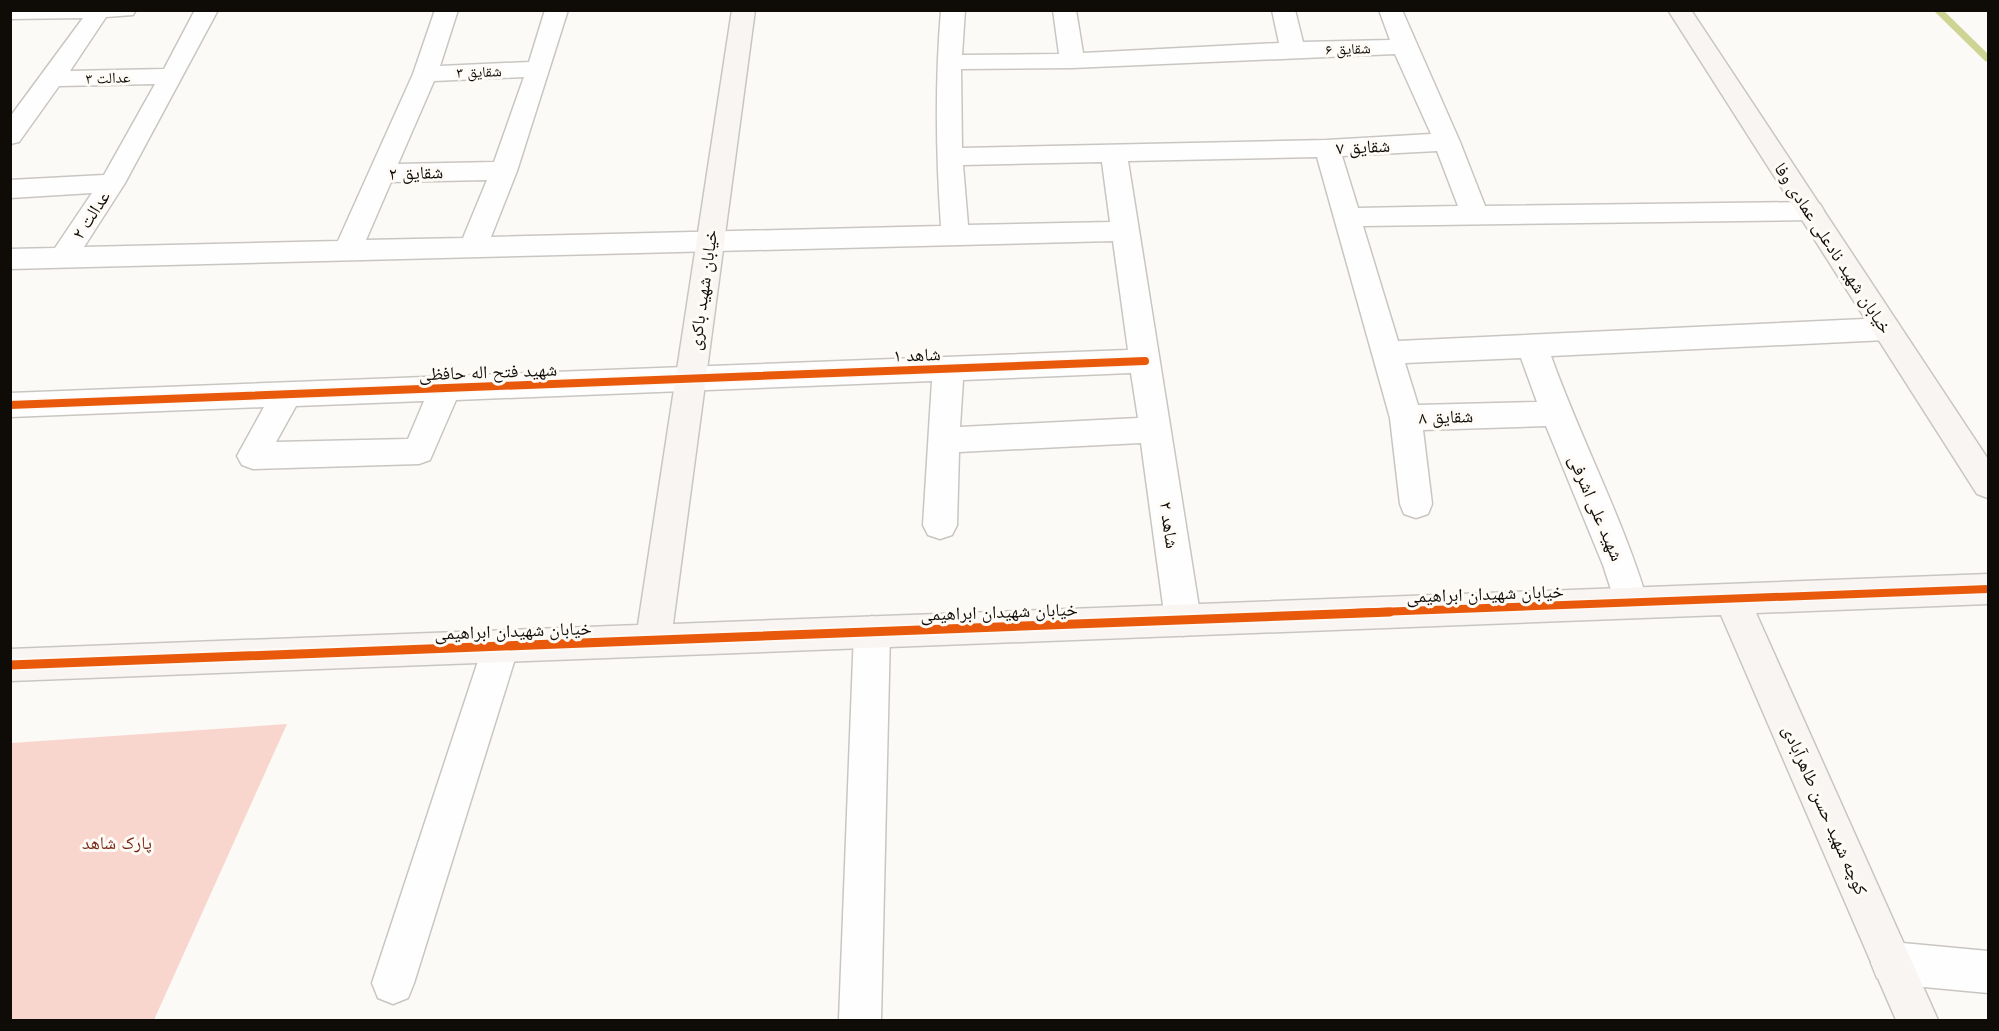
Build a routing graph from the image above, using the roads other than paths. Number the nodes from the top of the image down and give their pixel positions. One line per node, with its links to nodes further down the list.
1 (125, 10): 11 (street)
2 (207, 10): 19 (street)
3 (447, 10): 18 (street, شقایق ۳)
4 (557, 10): 17 (street)
5 (744, 10): 35 (street, خیابان شهید باکری)
6 (953, 10): 16 (street)
7 (1064, 10): 15 (street)
8 (1283, 10): 14 (street)
9 (1390, 10): 13 (street)
10 (1679, 10): 30 (street, خیابان شهید نادعلی عمادی وفا)
11 (99, 11): 12 (street); 20 (street, عدالت ۳)
12 (10, 12)
13 (1404, 47): 14 (street, شقایق ۶); 22 (street)
14 (1293, 51): 15 (street, شقایق ۶)
15 (1072, 61): 16 (street, شقایق ۶)
16 (950, 62): 25 (street)
17 (539, 69): 18 (street, شقایق ۳); 26 (street)
18 (425, 74): 27 (street)
19 (172, 76): 20 (street, عدالت ۳); 28 (street)
20 (52, 79): 21 (street)
21 (10, 136)
22 (1447, 142): 23 (street, شقایق ۷); 31 (street)
23 (1327, 148): 24 (street); 32 (street, شقایق ۷)
24 (1114, 154): 25 (street); 33 (street)
25 (949, 157): 34 (street)
26 (504, 171): 27 (street, شقایق ۲); 36 (street)
27 (381, 173): 37 (street, شقایق ۲)
28 (112, 183): 29 (street, عدالت ۲); 38 (street, عدالت ۲)
29 (10, 189)
30 (1810, 211): 31 (street); 40 (street, خیابان شهید نادعلی عمادی وفا)
31 (1475, 216): 32 (street)
32 (1347, 218): 42 (street, شقایق ۷)
33 (1125, 231): 34 (street); 43 (street)
34 (955, 235): 35 (street)
35 (711, 242): 36 (street); 45 (street, خیابان شهید باکری)
36 (473, 248): 37 (street)
37 (348, 251): 38 (street)
38 (63, 258): 39 (street, عدالت ۲)
39 (10, 259)
40 (1886, 328): 41 (street); 53 (street, خیابان شهید نادعلی عمادی وفا)
41 (1532, 345): 42 (street); 49 (street)
42 (1387, 353): 50 (street, شقایق ۸)
43 (1145, 361): 44 (street, شاهد ۱); 51 (street)
44 (948, 369): 45 (street, شاهد ۱); 52 (street, شاهد ۱)
45 (690, 379): 46 (street, شهید فتح اله حافظی); 61 (street, خیابان شهید باکری)
46 (445, 388): 47 (street, شهید فتح اله حافظی); 47 (street, شهید فتح اله حافظی)
47 (287, 394): 48 (street)
48 (10, 405)
49 (1556, 414): 50 (street, شقایق ۸); 58 (street, شهید علی اشرفی)
50 (1406, 418): 54 (street)
51 (1155, 430): 52 (street); 59 (street, شاهد ۲)
52 (944, 440): 55 (street, شاهد ۱)
53 (1989, 485)
54 (1416, 504)
55 (940, 525)
56 (1989, 589): 57 (street, خیابان شهیدان ابراهیمی)
57 (1732, 599): 58 (street, خیابان شهیدان ابراهیمی); 64 (street, کوچه شهید حسن طاهرآبادی)
58 (1632, 603): 59 (street, خیابان شهیدان ابراهیمی)
59 (1183, 620): 60 (street, خیابان شهیدان ابراهیمی)
60 (872, 632): 61 (street, خیابان شهیدان ابراهیمی); 67 (street)
61 (653, 640): 62 (street, خیابان شهیدان ابراهیمی)
62 (501, 646): 63 (street, خیابان شهیدان ابراهیمی); 66 (street)
63 (10, 665)
64 (1892, 963): 65 (street); 68 (street, کوچه شهید حسن طاهرآبادی)
65 (1989, 972)
66 (393, 982)
67 (860, 1020)
68 (1917, 1020)

